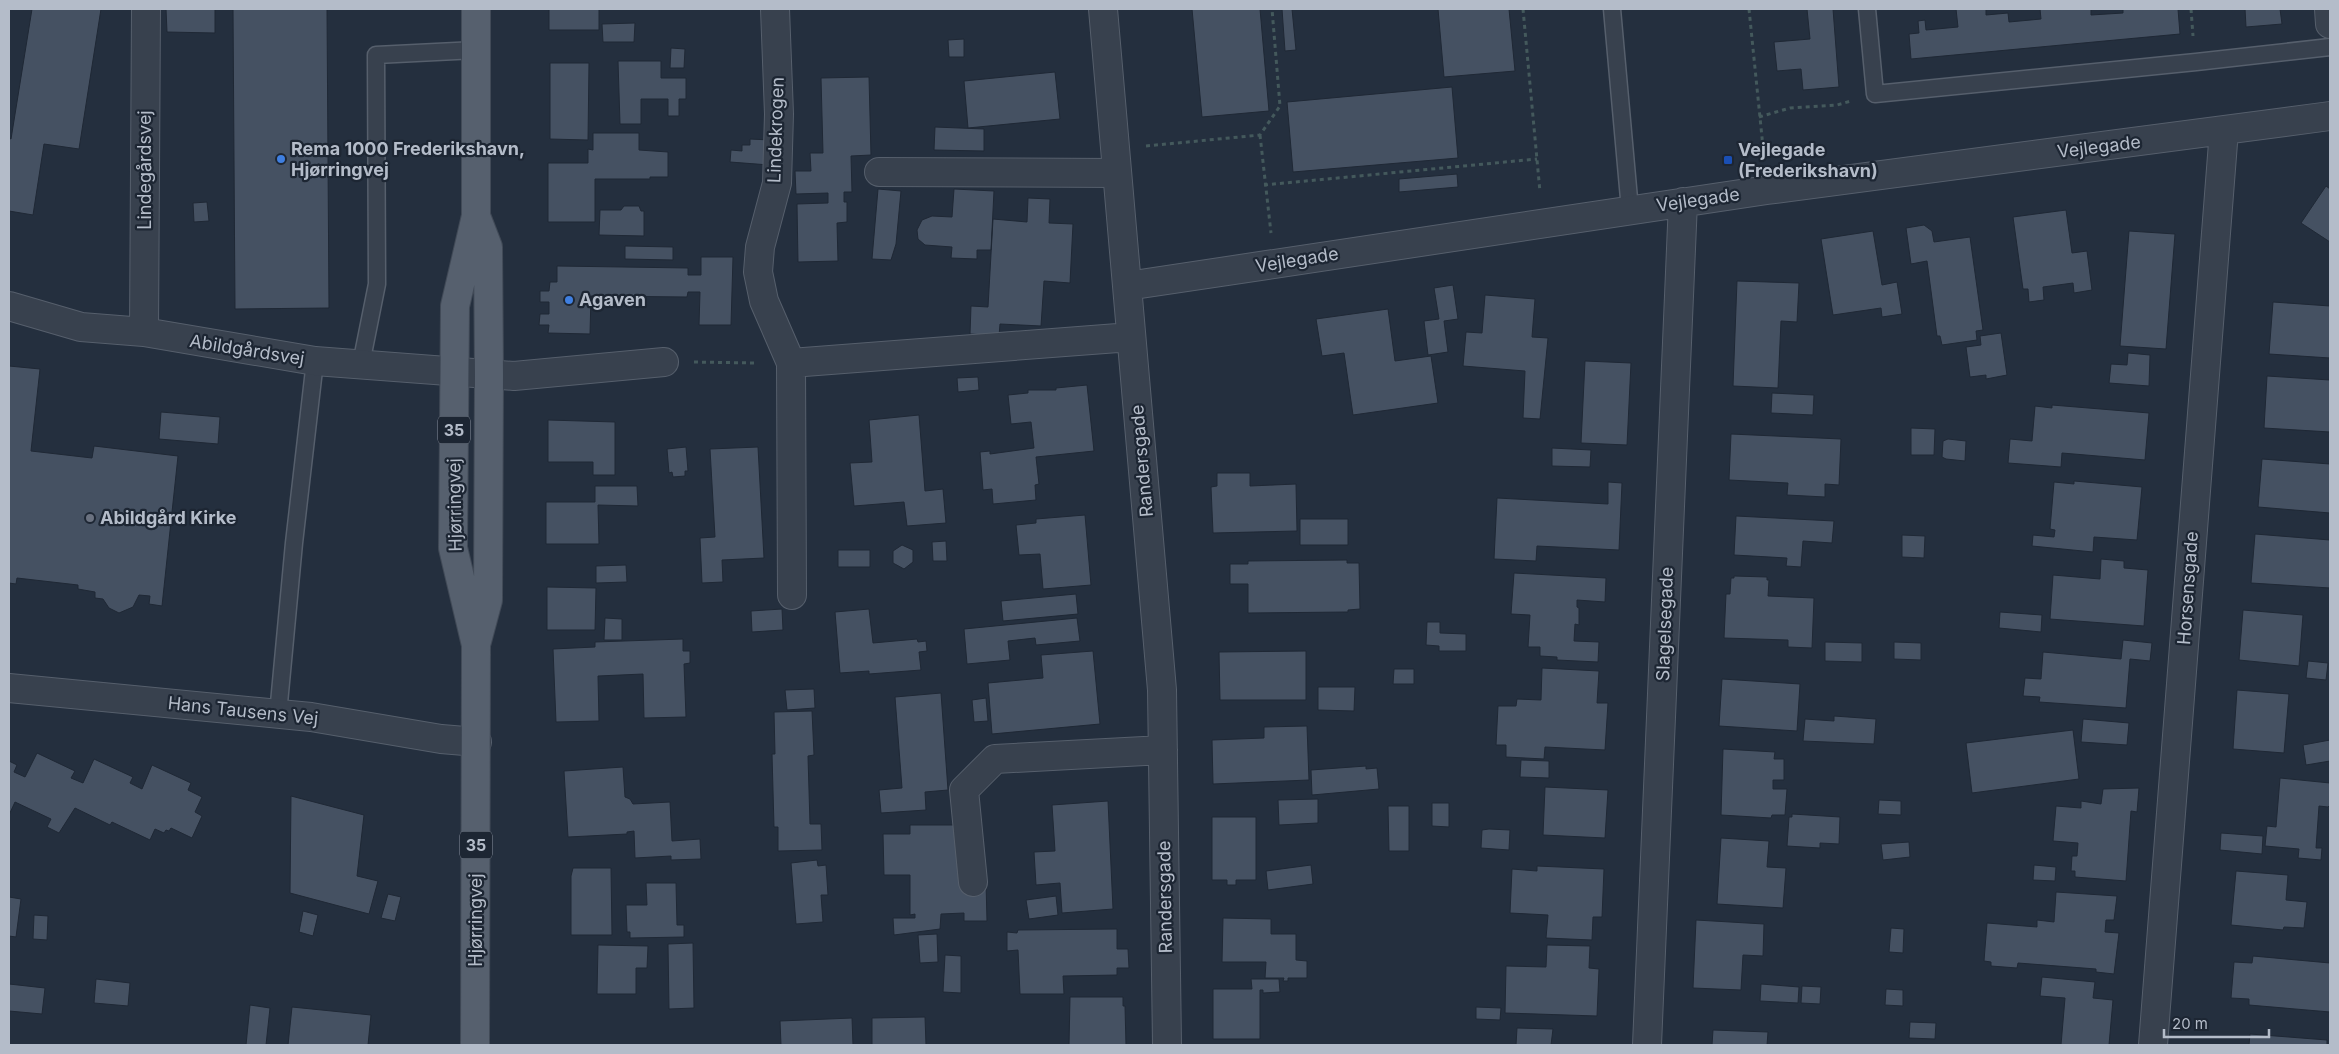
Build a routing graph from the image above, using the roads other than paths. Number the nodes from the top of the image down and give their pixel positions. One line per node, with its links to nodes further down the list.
1 (146, 9): 20 (street, Lindegårdsvej)
2 (476, 9): 10 (main road, Hjørringvej / 35)
3 (775, 9): 24 (street, Lindekrogen)
4 (1103, 9): 13 (street, Randersgade)
5 (1612, 9): 16 (lane)
6 (1867, 9): 9 (lane)
7 (2329, 9): 8 (street)
8 (2330, 24)
9 (2330, 47)
10 (476, 50): 17 (main road, Hjørringvej / 35); 25 (lane)
11 (2330, 116): 12 (street, Vejlegade)
12 (2224, 130): 15 (street, Vejlegade); 38 (street, Horsensgade)
13 (1116, 161): 14 (street); 18 (street, Randersgade)
14 (879, 172)
15 (1683, 202): 16 (street, Vejlegade); 37 (street, Slagelsegade)
16 (1630, 210): 18 (street, Vejlegade)
17 (476, 216): 26 (main road, Hjørringvej / 35); 27 (main road, Hjørringvej / 35)
18 (1126, 286): 21 (street, Randersgade)
19 (9, 306): 20 (street, Abildgårdsvej)
20 (144, 332): 22 (street, Abildgårdsvej)
21 (1131, 337): 24 (street); 33 (street, Randersgade)
22 (315, 361): 25 (street, Abildgårdsvej); 31 (lane)
23 (664, 362): 27 (street)
24 (791, 363): 28 (street, Lindekrogen)
25 (361, 364): 26 (street, Abildgårdsvej)
26 (454, 372): 27 (street, Abildgårdsvej); 29 (main road, Hjørringvej / 35)
27 (489, 375): 29 (main road, Hjørringvej / 35)
28 (792, 595)
29 (476, 645): 32 (main road, Hjørringvej / 35)
30 (9, 688): 31 (street, Hans Tausens Vej)
31 (278, 714): 32 (street, Hans Tausens Vej)
32 (477, 742): 35 (main road, Hjørringvej / 35)
33 (1163, 750): 34 (street); 36 (street, Randersgade)
34 (973, 882)
35 (475, 1045)
36 (1167, 1045)
37 (1647, 1045)
38 (2153, 1045)

